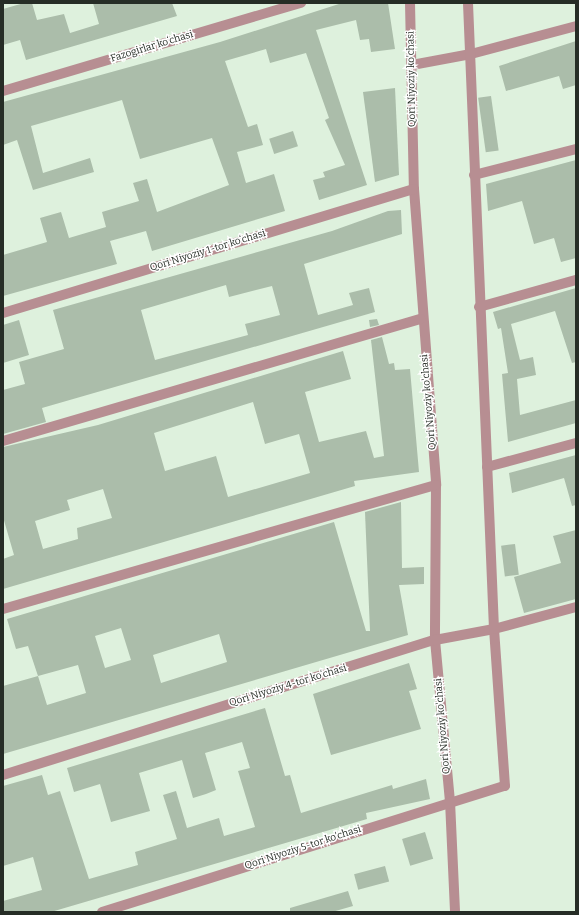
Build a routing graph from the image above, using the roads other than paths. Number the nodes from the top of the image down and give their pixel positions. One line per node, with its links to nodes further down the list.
1 (300, 3): 7 (street, Fazogirlar koʻchasi)
2 (410, 3): 6 (street, Qori Niyoziy ko'chasi)
3 (468, 3): 5 (street)
4 (576, 26): 5 (street)
5 (471, 54): 6 (street); 9 (street)
6 (412, 65): 10 (street, Qori Niyoziy ko'chasi)
7 (3, 92)
8 (576, 149): 9 (street)
9 (474, 175): 12 (street)
10 (414, 189): 13 (street, Qori Niyoziy 1-tor koʻchasi); 14 (street, Qori Niyoziy ko'chasi)
11 (576, 280): 12 (street)
12 (479, 307): 17 (street)
13 (3, 314)
14 (421, 319): 15 (street); 18 (street, Qori Niyoziy ko'chasi)
15 (3, 441)
16 (576, 443): 17 (street)
17 (487, 468): 21 (street)
18 (436, 485): 20 (street); 22 (street, Qori Niyoziy ko'chasi)
19 (576, 606): 21 (street, Qori Niyoziy 4-tor koʻchasi)
20 (3, 609)
21 (494, 629): 22 (street, Qori Niyoziy 4-tor koʻchasi); 24 (street, Qori Niyoziy 5-tor ko'chasi)
22 (435, 640): 23 (street, Qori Niyoziy 4-tor koʻchasi); 24 (street, Qori Niyoziy ko'chasi)
23 (3, 775)
24 (450, 801): 25 (street, Qori Niyoziy 5-tor ko'chasi); 26 (street, Qori Niyoziy ko'chasi)
25 (102, 912)
26 (455, 912)

